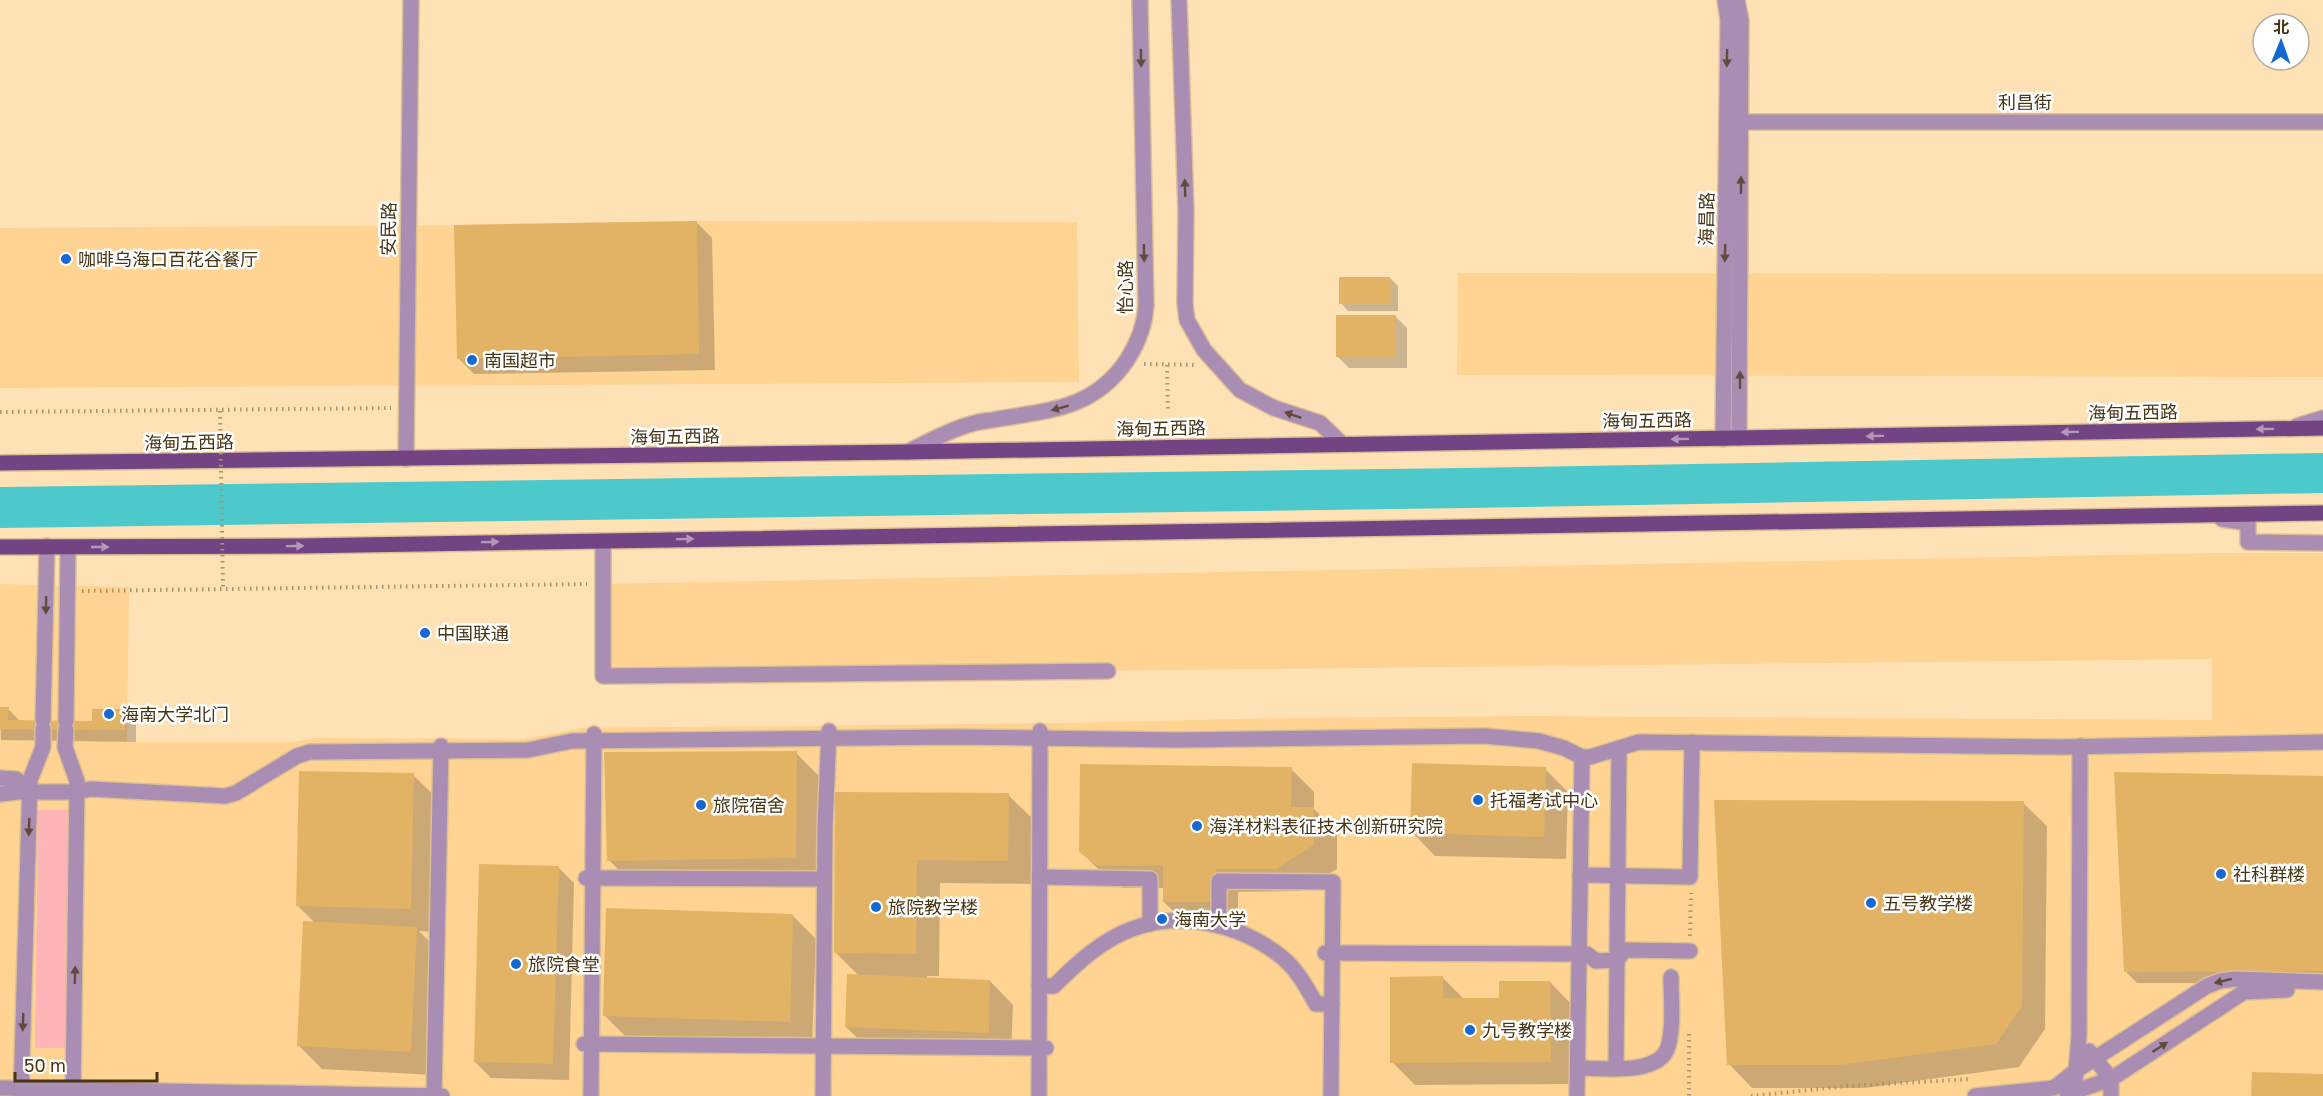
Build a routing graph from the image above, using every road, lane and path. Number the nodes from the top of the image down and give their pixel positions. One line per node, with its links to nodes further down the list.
1 (411, 0): 12 (street, 安民路)
2 (420, 0): 23 (street, 安民路)
3 (1140, 0): 22 (street, 怡心路, one-way to 22)
4 (1179, 0): 21 (street, one-way to 4)
5 (1725, 0): 7 (street, 海昌路, one-way to 7)
6 (1737, 0): 7 (street, 海昌路)
7 (1734, 122): 8 (street, 利昌街); 19 (street, 海昌路, one-way to 7); 20 (street, 海昌路, one-way to 20)
8 (2323, 122)
9 (1144, 364): 10 (path)
10 (1167, 365): 11 (path); 15 (path)
11 (1203, 365)
12 (407, 408): 13 (path); 23 (street, 安民路)
13 (220, 411): 14 (path); 33 (path, bridge)
14 (0, 412)
15 (1168, 412)
16 (2323, 418): 18 (street)
17 (2323, 428): 18 (main road, 海甸五西路)
18 (2290, 429): 19 (main road, 海甸五西路, one-way to 19)
19 (1739, 438): 20 (main road, 海甸五西路)
20 (1723, 439): 21 (main road, 海甸五西路, one-way to 21)
21 (1342, 444): 22 (main road, 海甸五西路)
22 (906, 452): 23 (main road, 海甸五西路)
23 (410, 459): 24 (main road, 海甸五西路)
24 (0, 463)
25 (2323, 513): 26 (main road)
26 (2199, 515): 27 (main road, one-way to 26); 28 (street)
27 (603, 541): 31 (main road, one-way to 27); 32 (street)
28 (2323, 543)
29 (47, 546): 30 (main road); 31 (main road); 41 (street, one-way to 41)
30 (0, 547)
31 (68, 547): 34 (street)
32 (603, 584): 33 (path); 35 (street)
33 (223, 589): 34 (path)
34 (68, 591): 42 (street)
35 (1108, 671)
36 (1043, 734): 37 (street); 47 (street); 54 (street)
37 (826, 735): 38 (street); 56 (street)
38 (590, 738): 43 (street); 55 (street)
39 (2323, 742): 45 (street)
40 (1692, 746): 45 (street); 46 (street); 53 (street)
41 (43, 747): 42 (street); 49 (street)
42 (65, 747): 50 (street)
43 (445, 749): 50 (street); 82 (street); 83 (street)
44 (2323, 749): 45 (street)
45 (2080, 750): 68 (street)
46 (1619, 752): 47 (street); 53 (street)
47 (1586, 761): 52 (street)
48 (0, 778): 49 (street)
49 (30, 792): 50 (street); 51 (street); 79 (street, one-way to 79)
50 (77, 792): 80 (street, one-way to 50)
51 (0, 794)
52 (1585, 875): 53 (street); 60 (street)
53 (1618, 876): 62 (street)
54 (1043, 878): 57 (street); 65 (street)
55 (590, 881): 56 (street); 69 (street)
56 (822, 882): 70 (street)
57 (1150, 924): 58 (street); 65 (street)
58 (1219, 926): 59 (street); 67 (street)
59 (1329, 948): 60 (street); 67 (street)
60 (1583, 950): 62 (street); 73 (street)
61 (1690, 951): 62 (street)
62 (1617, 960): 74 (street)
63 (1671, 977): 74 (street)
64 (2323, 982): 72 (street, one-way to 72)
65 (1043, 986): 71 (street)
66 (2323, 991): 77 (street, one-way to 66)
67 (1328, 1004): 90 (street); 91 (street)
68 (2079, 1036): 72 (street); 75 (street)
69 (588, 1040): 70 (street); 84 (street); 85 (street)
70 (821, 1042): 71 (street); 86 (street); 87 (street)
71 (1043, 1045): 88 (street); 89 (street)
72 (2095, 1059): 75 (street); 77 (street)
73 (1582, 1068): 74 (street); 92 (street); 93 (street)
74 (1616, 1068)
75 (2074, 1072): 81 (street); 95 (street)
76 (1979, 1078): 94 (path)
77 (2111, 1079): 81 (street); 97 (street)
78 (0, 1088): 79 (street)
79 (22, 1092): 80 (street)
80 (73, 1093): 82 (street)
81 (2074, 1095): 96 (street)
82 (434, 1096): 83 (street)
83 (442, 1096)
84 (583, 1096)
85 (591, 1096)
86 (817, 1096)
87 (823, 1096)
88 (1039, 1096)
89 (1046, 1096)
90 (1324, 1096)
91 (1331, 1096)
92 (1577, 1096)
93 (1585, 1096)
94 (1751, 1096)
95 (1975, 1096)
96 (2052, 1096)
97 (2111, 1096)

